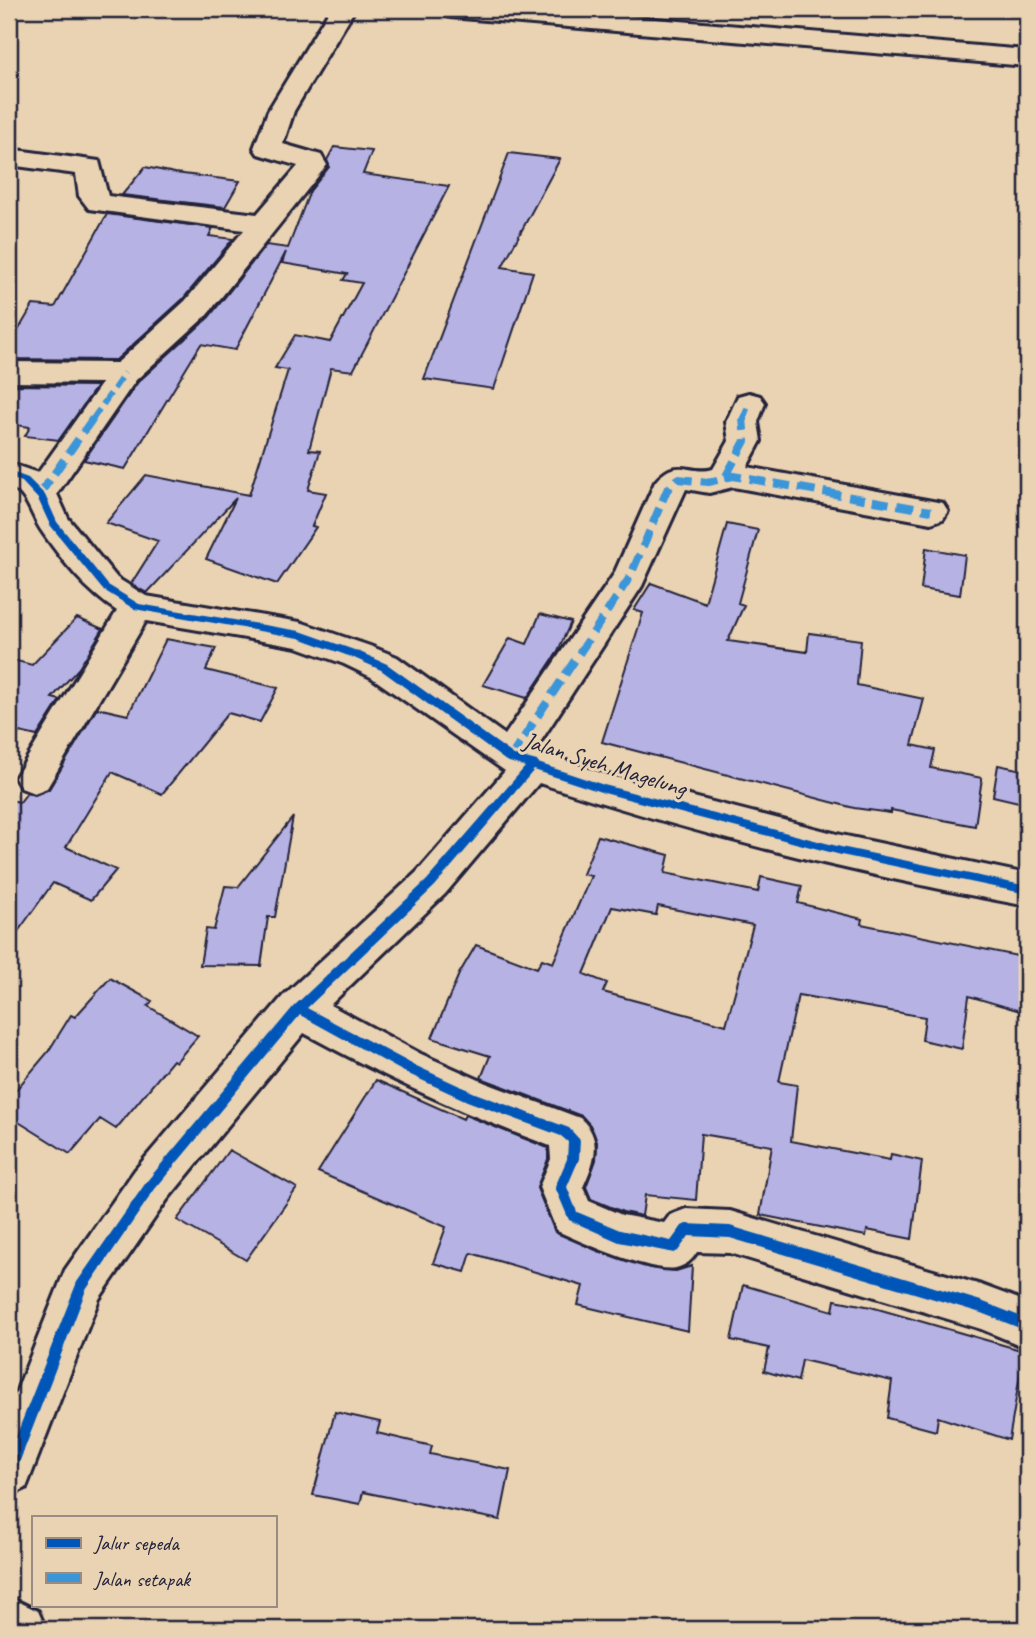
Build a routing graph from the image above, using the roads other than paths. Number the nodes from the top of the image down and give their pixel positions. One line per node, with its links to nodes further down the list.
1 (342, 9): 5 (street)
2 (450, 9): 3 (street)
3 (1027, 58)
4 (9, 157): 5 (street)
5 (265, 224): 7 (street)
6 (9, 372): 7 (street)
7 (125, 373): 11 (street)
8 (749, 403): 10 (street)
9 (9, 474): 11 (street)
10 (726, 476): 12 (street); 14 (street)
11 (40, 494): 13 (street, Jalan Syeh Magelung)
12 (931, 511)
13 (137, 607): 14 (street, Jalan Syeh Magelung); 15 (street)
14 (521, 761): 16 (street, Jalan Syeh Magelung); 17 (street)
15 (34, 778)
16 (1027, 890)
17 (299, 1009): 18 (street); 19 (street)
18 (1027, 1325)
19 (9, 1471)
20 (9, 1623): 21 (street)
21 (20, 1629)

